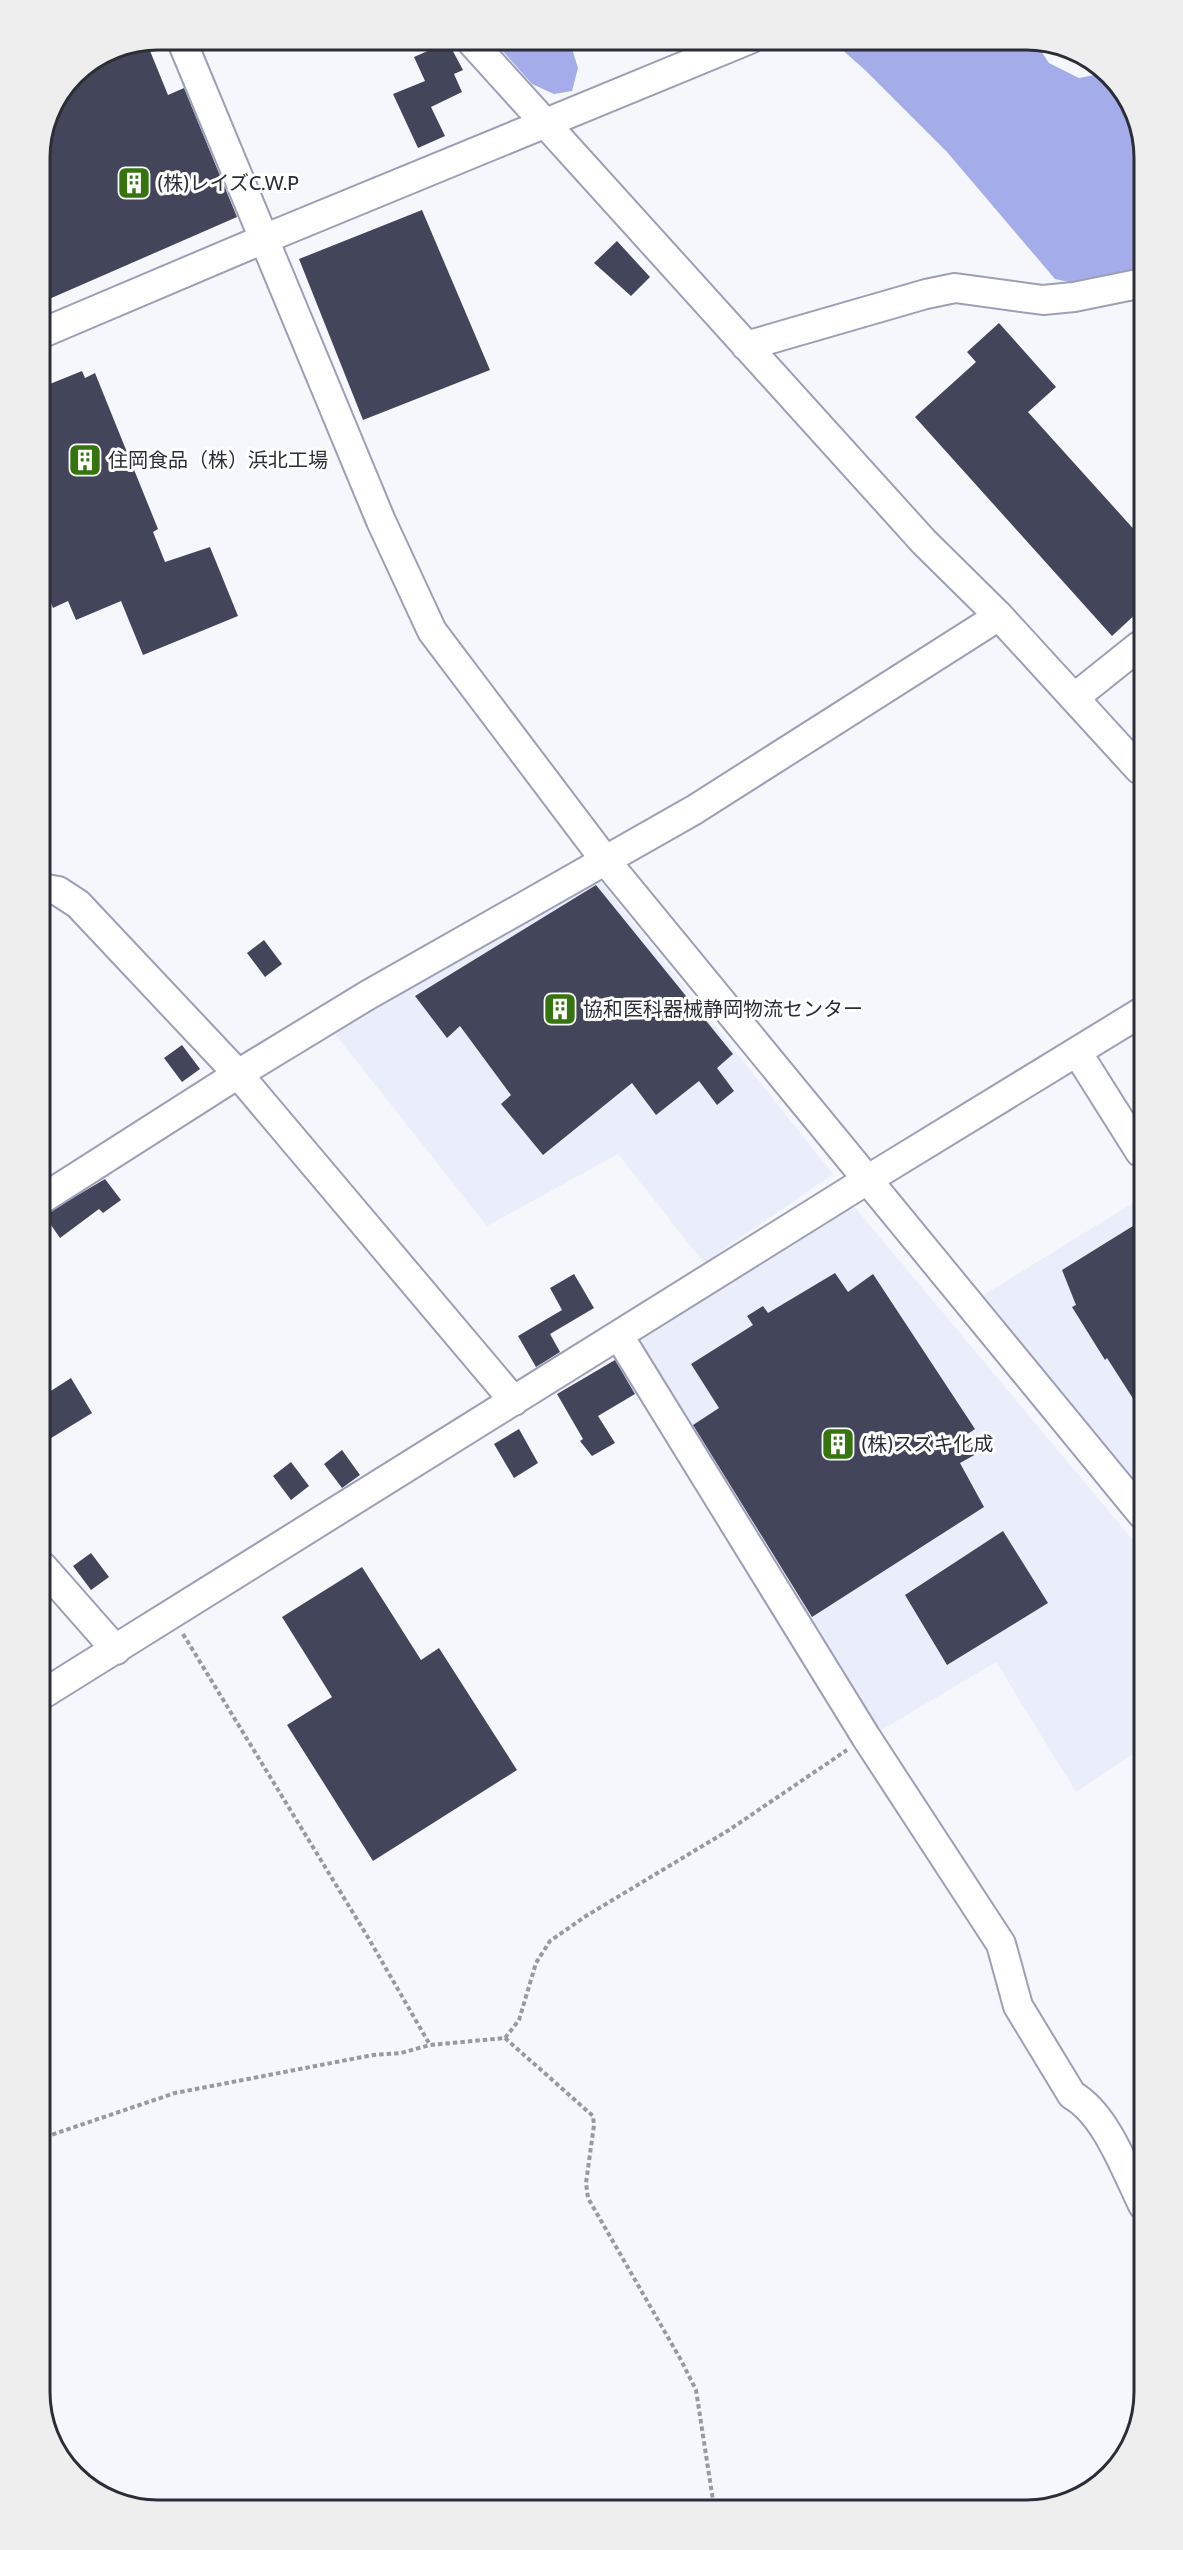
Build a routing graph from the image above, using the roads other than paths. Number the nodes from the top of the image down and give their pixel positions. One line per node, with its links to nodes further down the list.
1 (187, 50): 5 (street)
2 (479, 50): 4 (street)
3 (723, 50): 4 (street)
4 (545, 123): 5 (street); 8 (street)
5 (264, 239): 7 (street); 13 (street)
6 (1134, 285): 8 (street)
7 (50, 330)
8 (746, 346): 9 (street)
9 (999, 616): 11 (street); 13 (street)
10 (1134, 650): 11 (street)
11 (1074, 698): 12 (street)
12 (1134, 764)
13 (605, 861): 17 (street); 19 (street)
14 (50, 890): 17 (street)
15 (1134, 1017): 16 (street)
16 (1077, 1052): 18 (street); 19 (street)
17 (238, 1074): 20 (street); 22 (street)
18 (1134, 1142)
19 (867, 1180): 21 (street); 23 (street)
20 (50, 1194)
21 (619, 1336): 22 (street); 27 (street)
22 (514, 1401): 25 (street)
23 (1134, 1504)
24 (50, 1575): 25 (street)
25 (116, 1650): 26 (street)
26 (50, 1691)
27 (1134, 2187)

